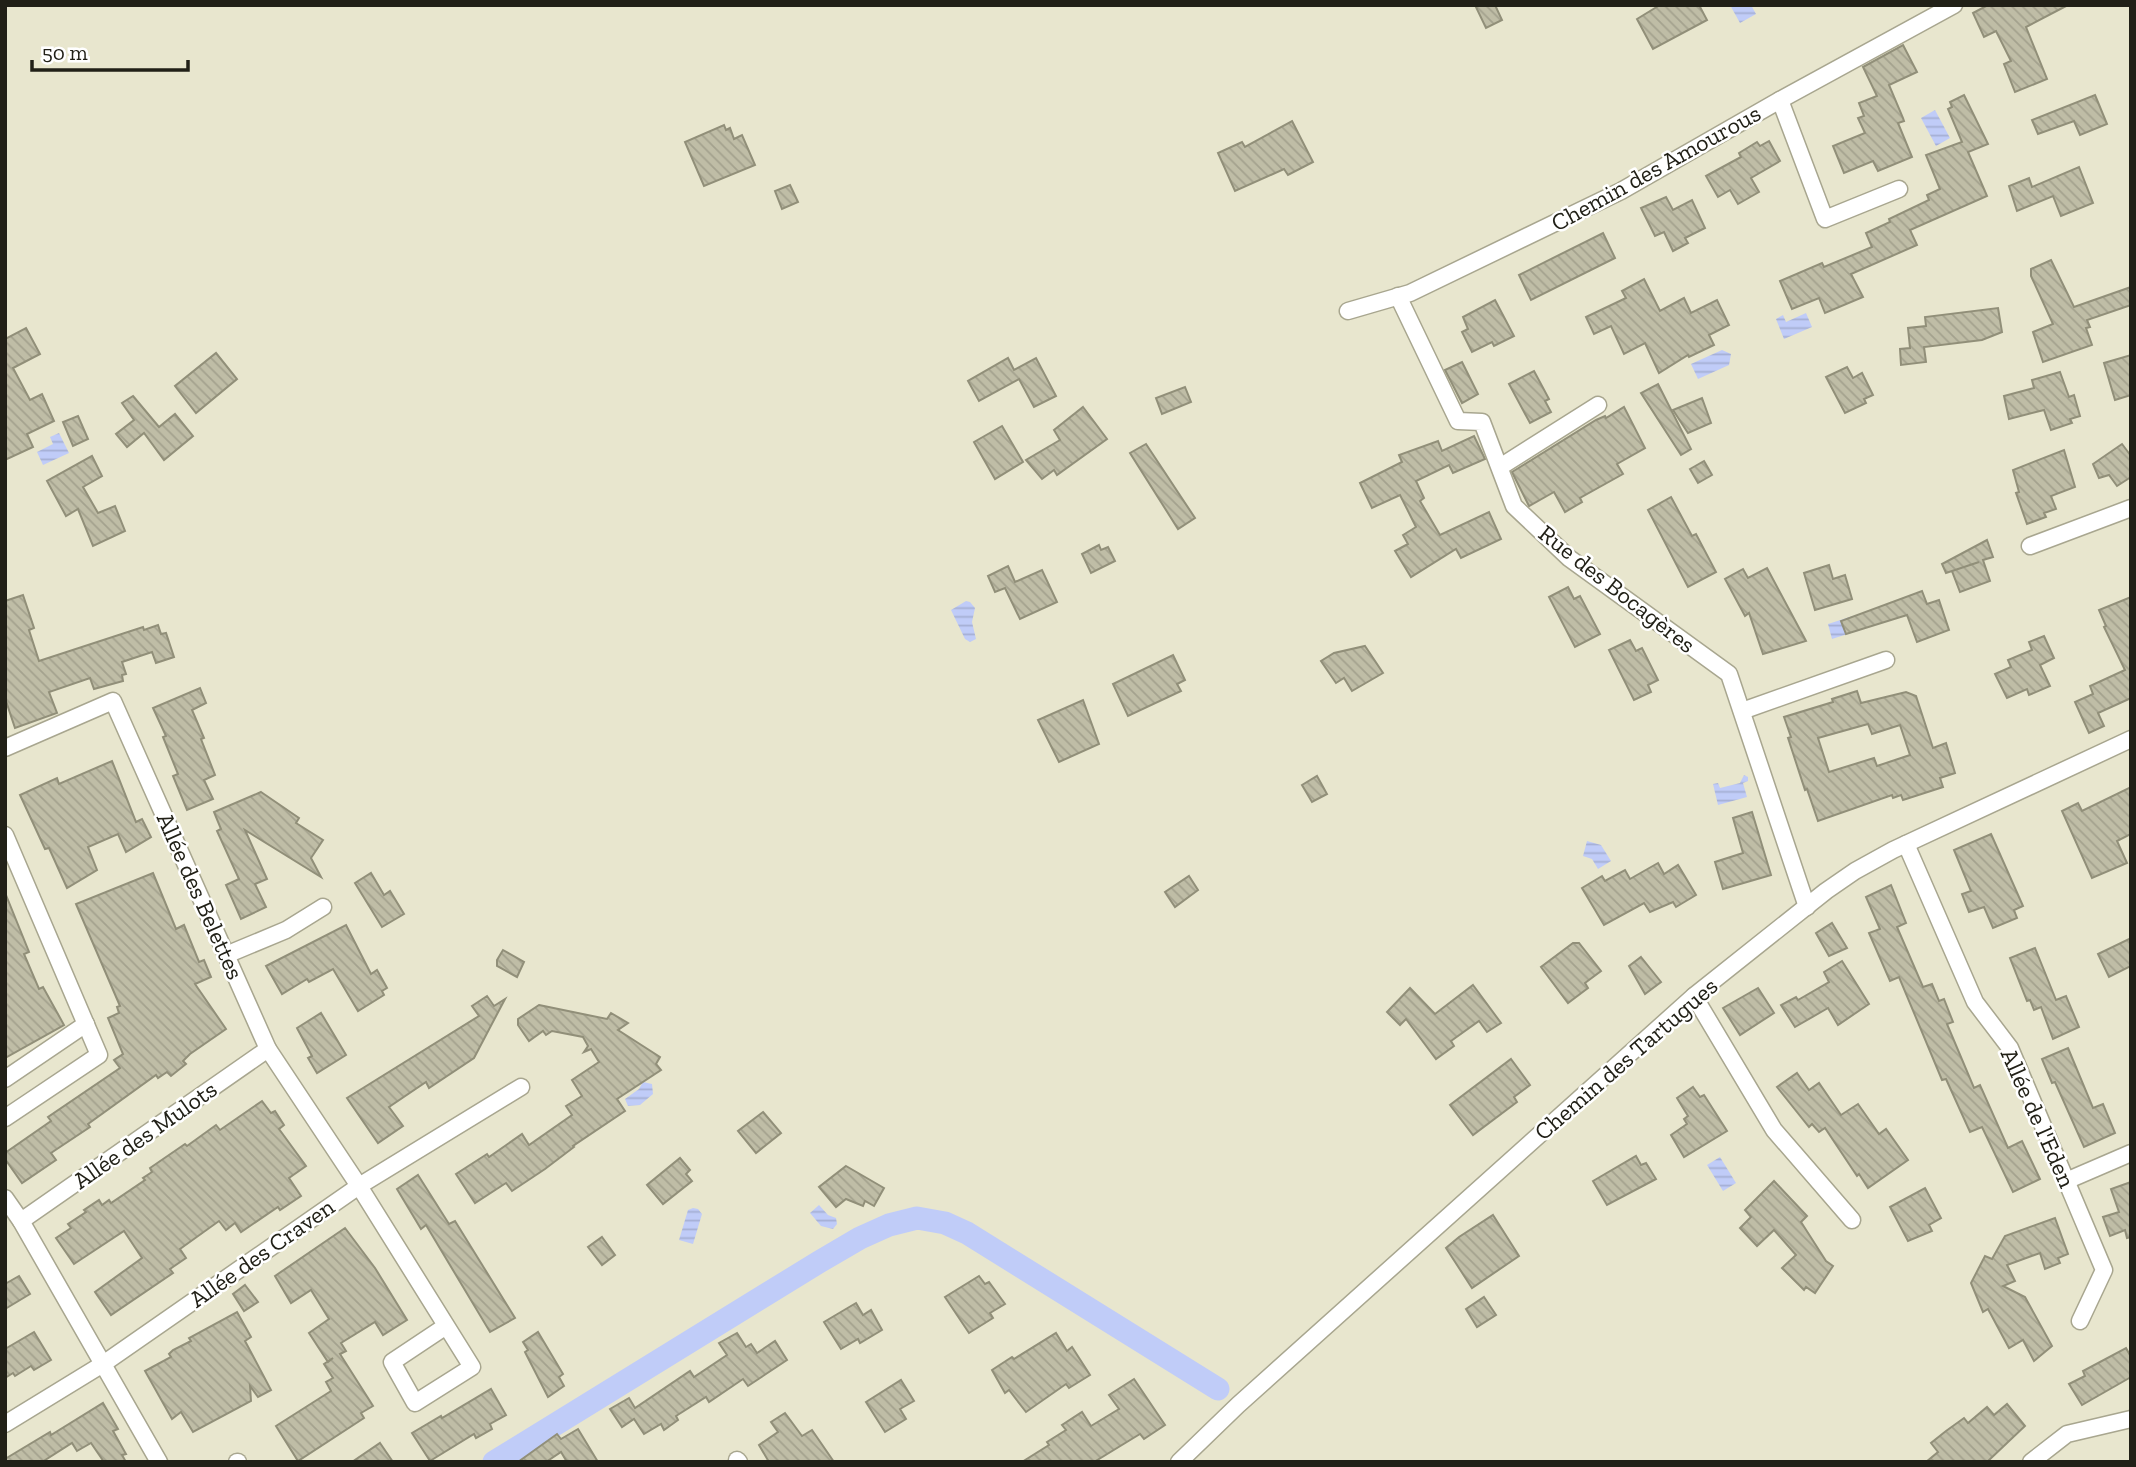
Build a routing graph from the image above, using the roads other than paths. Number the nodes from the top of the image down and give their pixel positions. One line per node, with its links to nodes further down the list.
1 (1954, 5): 2 (street, Chemin des Amourous)
2 (1780, 100): 3 (street); 4 (street, Chemin des Amourous)
3 (1899, 189)
4 (1398, 296): 5 (street, Chemin des Amourous); 7 (street, Rue des Bocagères)
5 (1348, 310)
6 (1598, 405): 7 (street)
7 (1500, 467): 11 (street, Rue des Bocagères)
8 (2131, 508): 9 (street)
9 (2031, 546)
10 (1886, 660): 11 (street)
11 (1742, 711): 17 (street, Rue des Bocagères)
12 (2131, 739): 15 (street, Chemin des Tartugues)
13 (5, 748): 18 (street, Allée des Belettes)
14 (5, 835): 20 (street)
15 (1906, 844): 17 (street, Chemin des Tartugues); 26 (street, Allée de l'Eden)
16 (323, 907): 18 (street)
17 (1807, 907): 19 (street, Chemin des Tartugues)
18 (226, 955): 21 (street, Allée des Belettes)
19 (1695, 996): 29 (street); 37 (street, Chemin des Tartugues)
20 (86, 1024): 22 (street); 24 (street)
21 (268, 1049): 27 (street, Allée des Belettes); 30 (street, Allée des Mulots)
22 (5, 1079)
23 (522, 1087): 27 (street, Allée des Craven)
24 (5, 1118)
25 (2131, 1153): 26 (street)
26 (2066, 1181): 31 (street, Allée de l'Eden)
27 (359, 1186): 32 (street, Allée des Belettes); 33 (street, Allée des Craven)
28 (5, 1198): 30 (street)
29 (1852, 1220)
30 (21, 1222): 33 (street)
31 (2080, 1321)
32 (446, 1326): 32 (street, Allée des Belettes)
33 (103, 1364): 35 (street, Allée des Craven); 36 (street)
34 (2131, 1419): 38 (street)
35 (5, 1424)
36 (159, 1462)
37 (1179, 1462)
38 (2031, 1462)

